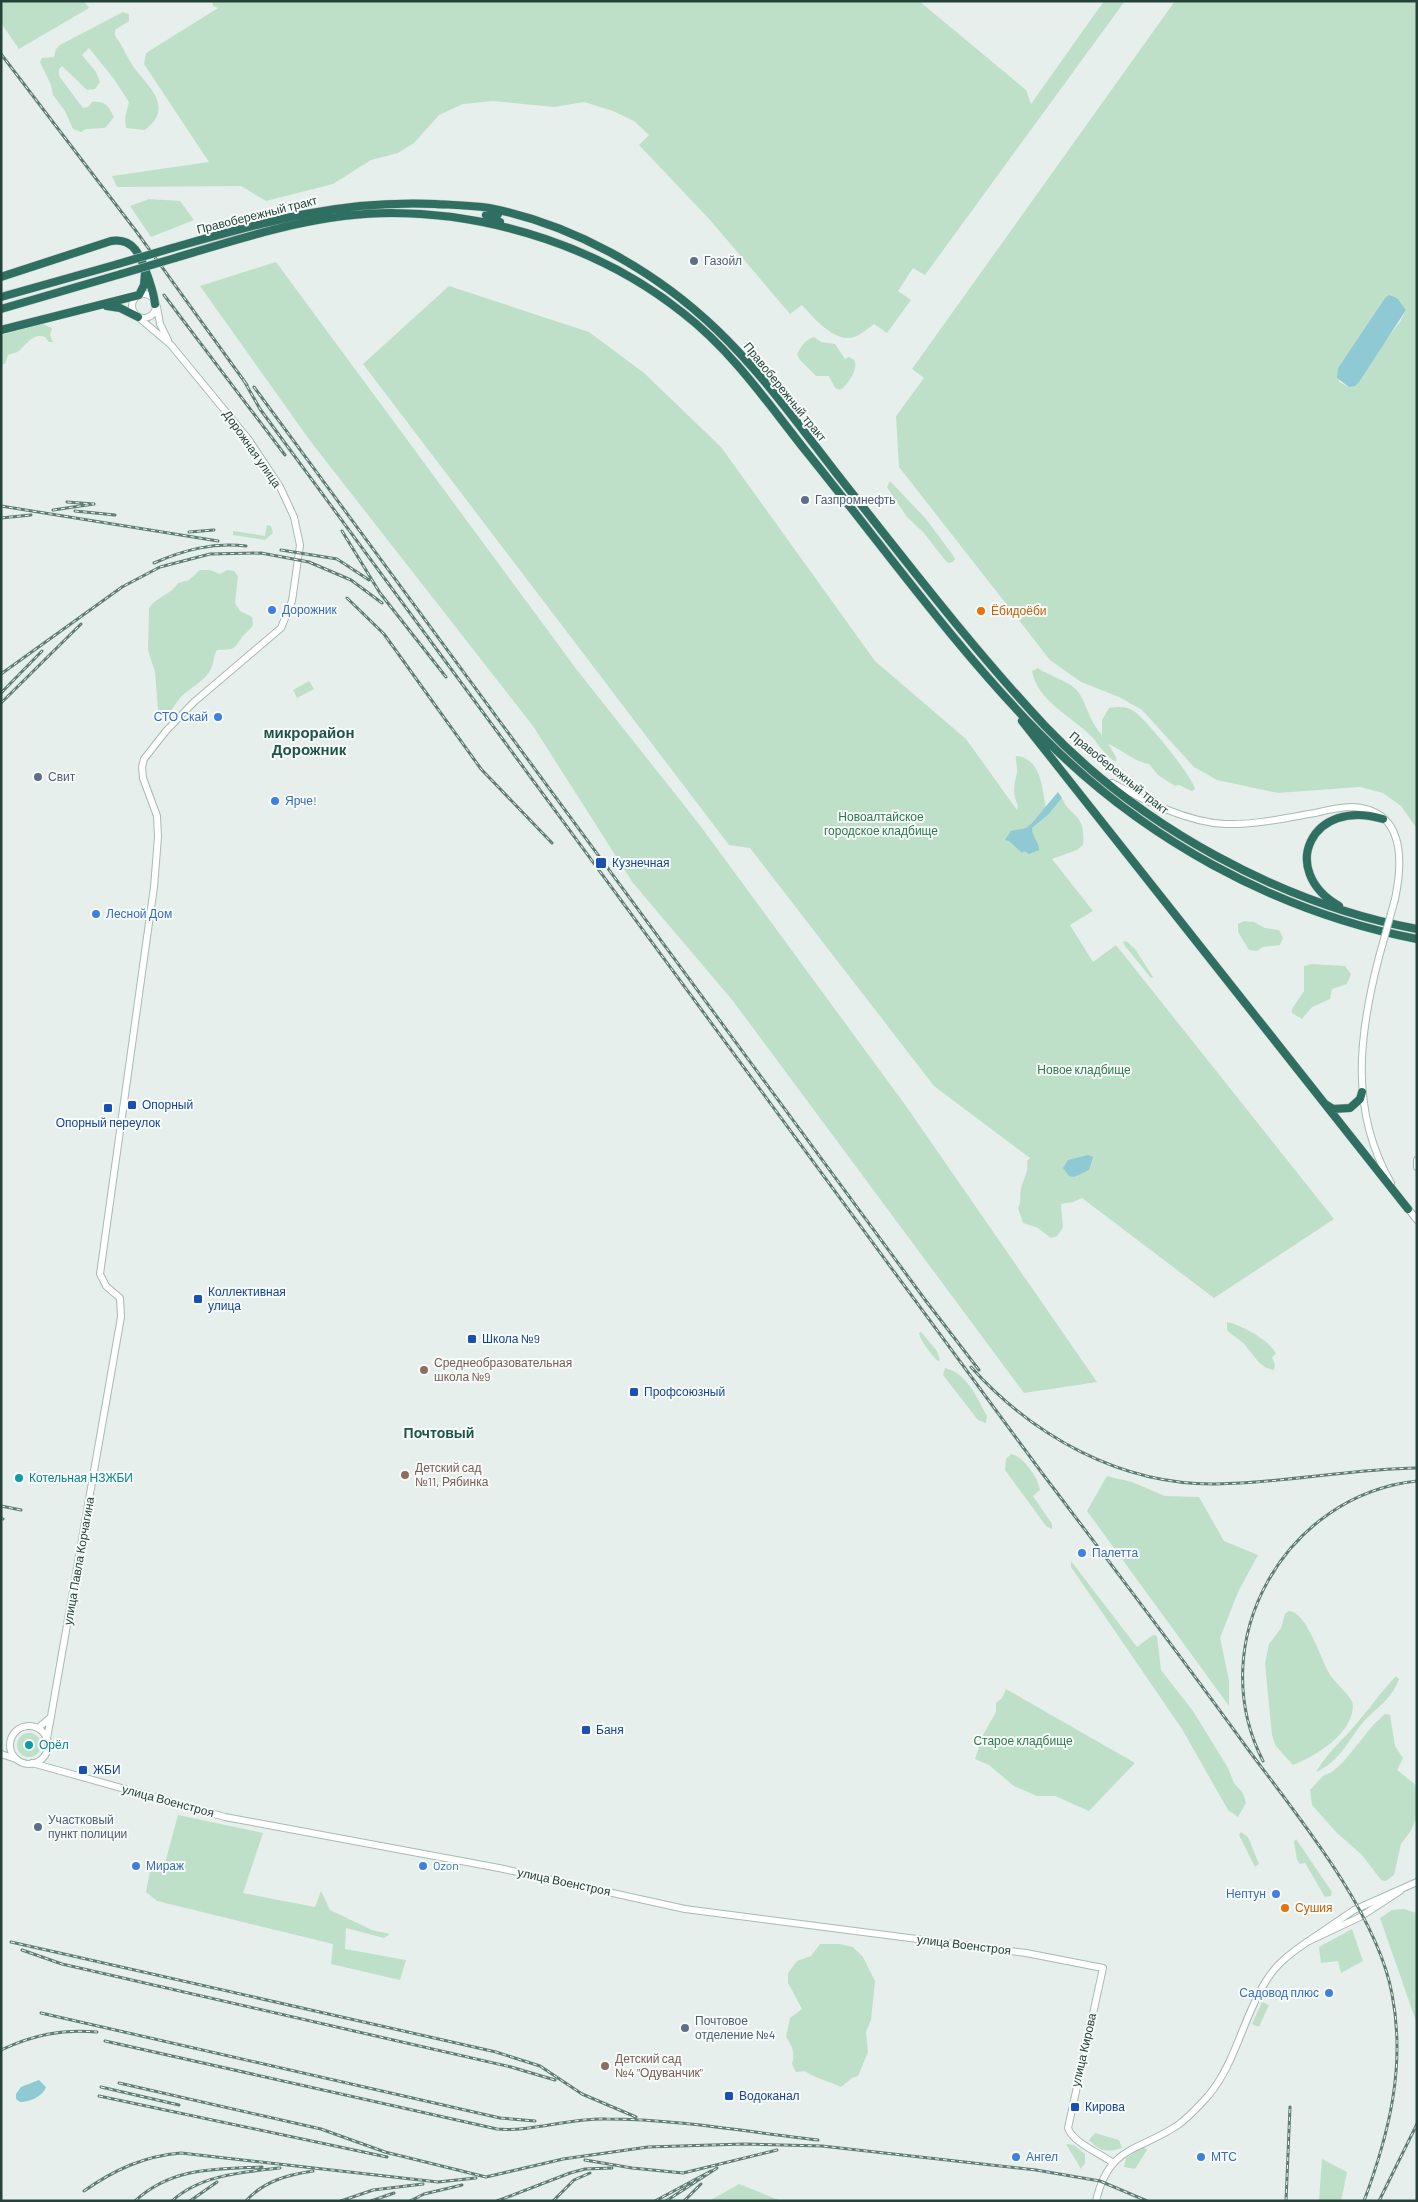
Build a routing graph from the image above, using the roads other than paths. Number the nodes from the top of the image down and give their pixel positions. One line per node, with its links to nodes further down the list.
1 (579, 238): 2 (highway); 6 (highway, Правобережный тракт, bridge); 14 (highway, Правобережный тракт)
2 (574, 250): 9 (highway, Правобережный тракт, bridge); 13 (highway, Правобережный тракт)
3 (145, 270): 4 (highway); 5 (highway); 7 (highway)
4 (1, 277)
5 (139, 295): 7 (street); 8 (highway); 10 (street)
6 (1, 297)
7 (156, 304): 10 (street); 12 (street)
8 (100, 306): 10 (highway); 11 (highway)
9 (1, 309)
10 (138, 317): 12 (street)
11 (1, 330)
12 (171, 345): 25 (street, Дорожная улица)
13 (968, 653): 18 (highway, Правобережный тракт); 20 (highway)
14 (1106, 780): 15 (street); 16 (highway, Правобережный тракт)
15 (1383, 819): 16 (highway); 19 (street, bridge)
16 (1352, 914): 17 (highway, Правобережный тракт)
17 (1417, 929)
18 (1417, 939)
19 (1362, 1092): 20 (highway); 23 (street)
20 (1320, 1099): 23 (highway)
21 (1417, 1160): 22 (street)
22 (1417, 1167)
23 (1408, 1209): 24 (street)
24 (1417, 1220)
25 (121, 1317): 26 (street, улица Павла Корчагина)
26 (51, 1717): 27 (street); 28 (street, улица Павла Корчагина)
27 (38, 1728): 28 (street); 29 (street)
28 (47, 1739): 30 (street)
29 (10, 1742): 31 (street); 32 (street)
30 (46, 1754): 33 (street); 34 (street)
31 (2, 1755): 32 (street)
32 (17, 1759): 33 (street)
33 (32, 1764): 34 (street, улица Военстроя)
34 (52, 1769): 36 (street, улица Военстроя)
35 (1417, 1882): 37 (street)
36 (1103, 1968): 37 (street, улица Кирова)
37 (1113, 2163): 38 (street)
38 (1096, 2201)

